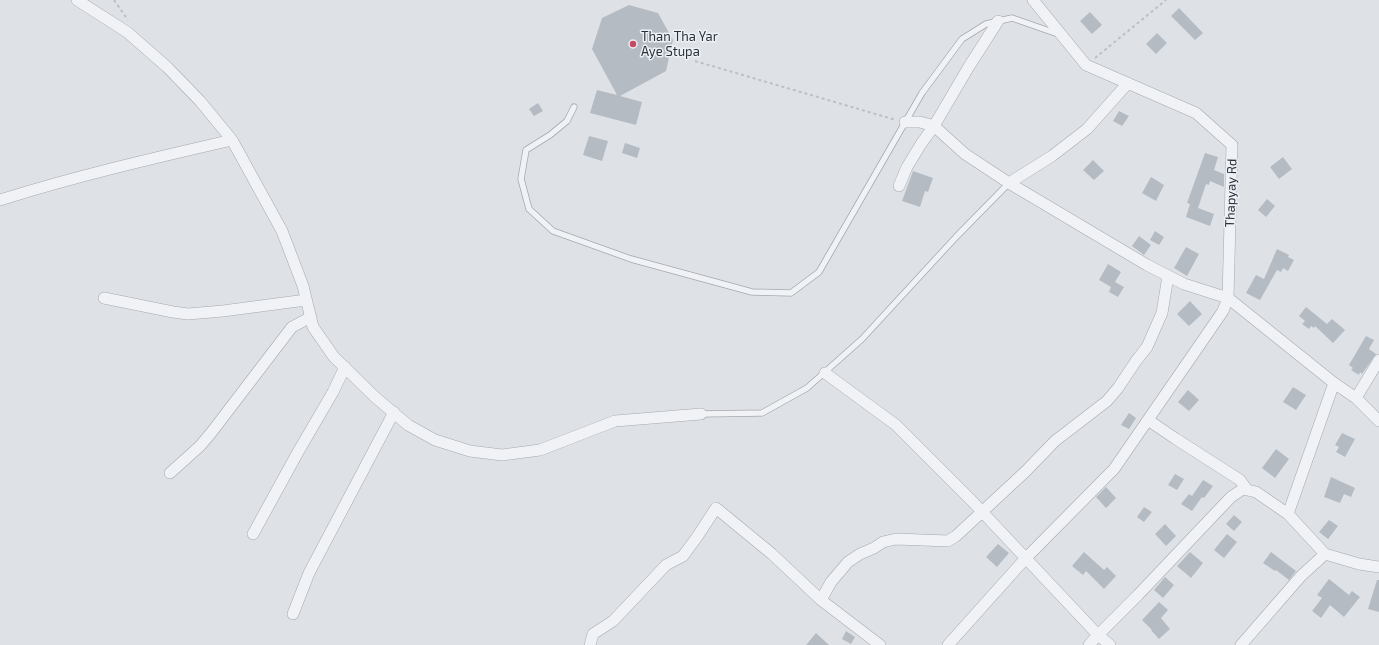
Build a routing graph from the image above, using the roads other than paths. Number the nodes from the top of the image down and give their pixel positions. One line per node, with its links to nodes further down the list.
1 (77, 0): 9 (street)
2 (1033, 0): 4 (street, Thapyay Rd)
3 (998, 21): 4 (lane); 7 (lane); 8 (street)
4 (1062, 35): 5 (street, Thapyay Rd)
5 (1128, 83): 10 (street); 15 (street, Thapyay Rd)
6 (574, 107): 7 (lane)
7 (905, 122): 8 (street)
8 (934, 126): 10 (street); 11 (street)
9 (232, 140): 12 (street); 16 (street)
10 (1009, 183): 13 (street); 20 (lane)
11 (899, 186)
12 (0, 200)
13 (1168, 276): 15 (street); 29 (street)
14 (104, 298): 16 (street)
15 (1228, 298): 21 (street); 25 (street)
16 (306, 300): 17 (street)
17 (311, 317): 19 (street); 27 (street)
18 (1379, 360): 22 (street)
19 (345, 367): 23 (street); 31 (street)
20 (824, 373): 24 (lane); 29 (street)
21 (1334, 383): 22 (street); 30 (street)
22 (1356, 398): 26 (street)
23 (394, 412): 24 (street); 36 (street)
24 (701, 414)
25 (1148, 420): 28 (street); 33 (street)
26 (1379, 421)
27 (170, 473)
28 (1247, 490): 30 (street); 37 (street)
29 (981, 511): 33 (street); 35 (street)
30 (1288, 514): 32 (street)
31 (253, 534)
32 (1325, 554): 34 (street); 43 (street)
33 (1025, 560): 37 (street); 40 (street)
34 (1379, 567)
35 (821, 600): 38 (street); 39 (street)
36 (293, 614)
37 (1098, 635): 41 (street); 42 (street)
38 (590, 645)
39 (880, 645)
40 (948, 645)
41 (1089, 645)
42 (1110, 645)
43 (1241, 645)

